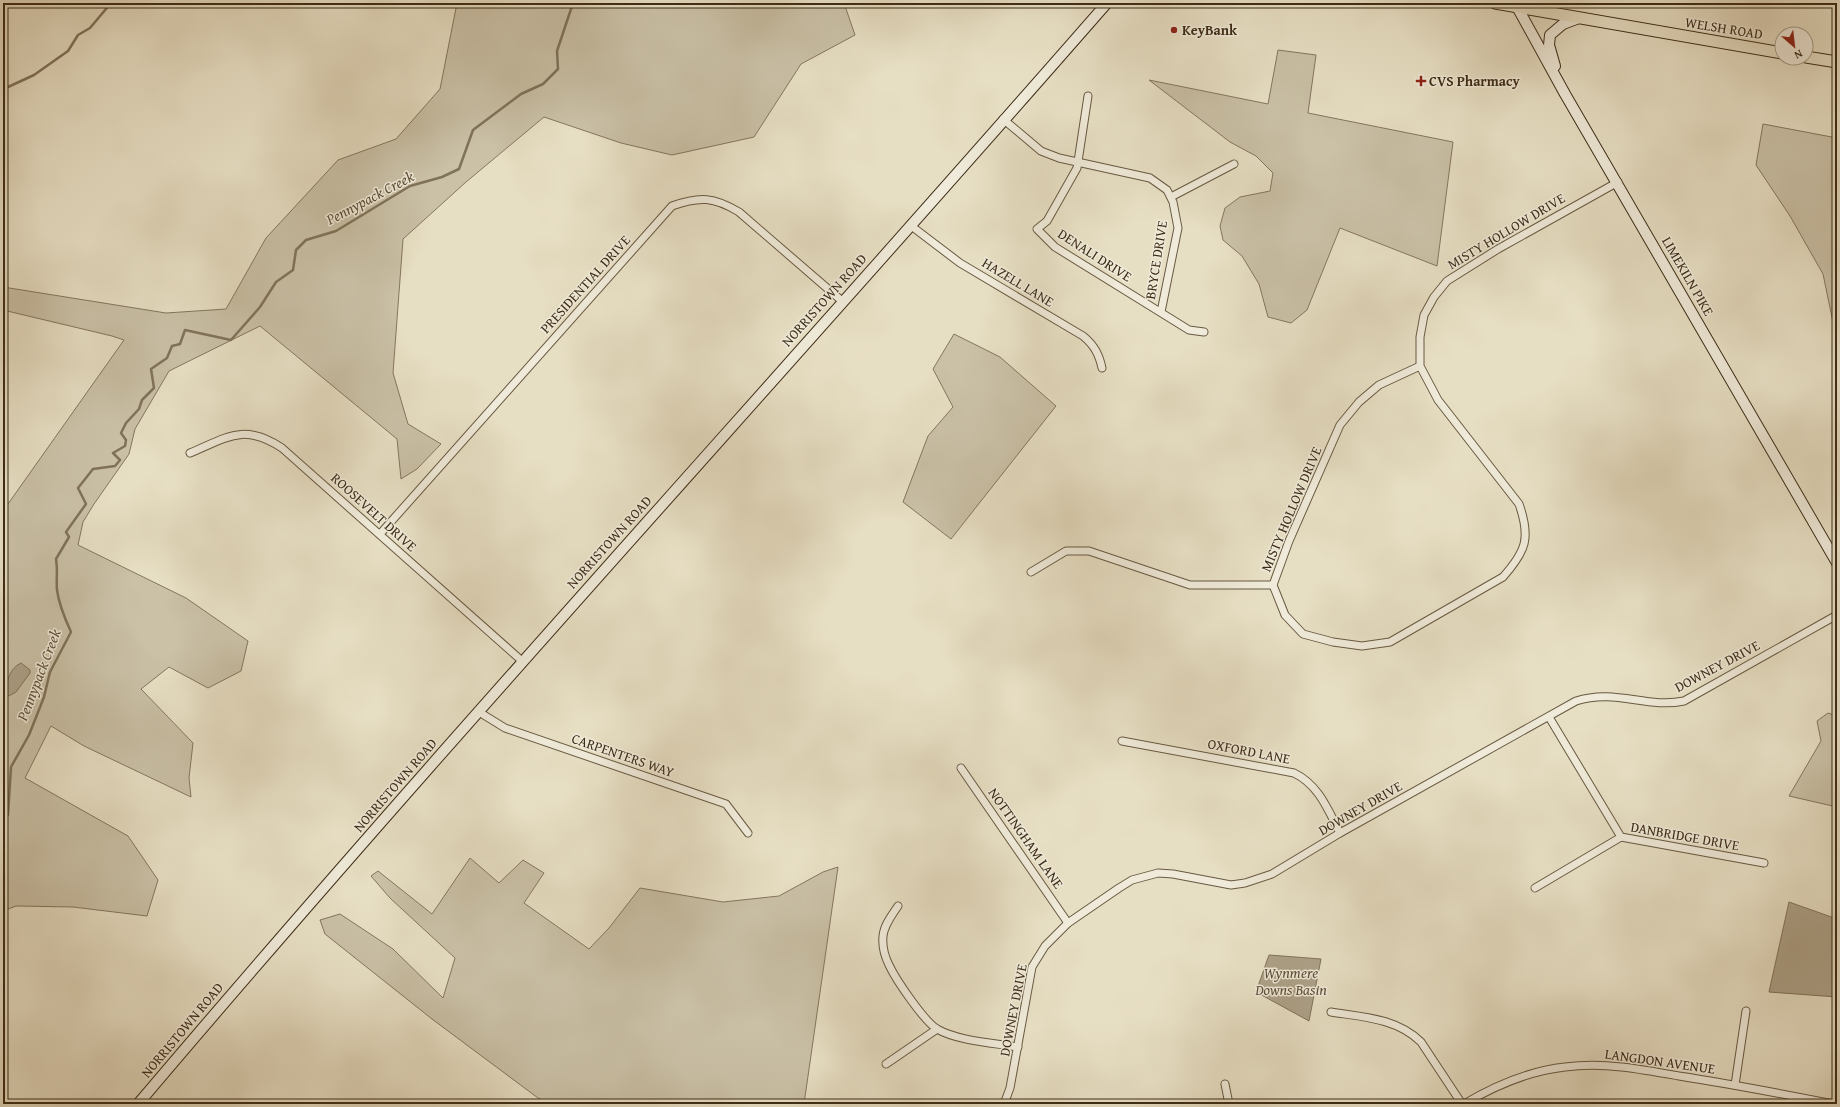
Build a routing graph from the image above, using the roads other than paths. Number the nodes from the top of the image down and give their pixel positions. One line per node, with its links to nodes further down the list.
1 (1107, 3): 10 (main road, NORRISTOWN ROAD)
2 (1496, 3): 3 (main road, WELSH ROAD)
3 (1516, 5): 4 (main road, WELSH ROAD); 8 (main road, LIMEKILN PIKE)
4 (1579, 18): 5 (main road, WELSH ROAD); 8 (main road)
5 (1774, 52)
6 (1814, 58): 7 (main road)
7 (1837, 62)
8 (1565, 94): 13 (main road, LIMEKILN PIKE)
9 (1088, 96): 11 (street)
10 (1004, 119): 11 (street, BRYCE DRIVE); 15 (main road, NORRISTOWN ROAD)
11 (1078, 162): 14 (street, BRYCE DRIVE); 17 (street, DENALI DRIVE)
12 (1234, 164): 14 (street)
13 (1618, 182): 19 (street, MISTY HOLLOW DRIVE); 23 (main road, LIMEKILN PIKE)
14 (1171, 197): 17 (street, BRYCE DRIVE)
15 (910, 225): 16 (main road, NORRISTOWN ROAD); 20 (street, HAZELL LANE)
16 (842, 301): 22 (street, PRESIDENTIAL DRIVE); 27 (main road, NORRISTOWN ROAD)
17 (1161, 312): 18 (street, DENALI DRIVE)
18 (1204, 332)
19 (1420, 366): 25 (street, MISTY HOLLOW DRIVE); 25 (street, MISTY HOLLOW DRIVE)
20 (1102, 368)
21 (190, 453): 22 (street, ROOSEVELT DRIVE)
22 (380, 534): 27 (street, ROOSEVELT DRIVE)
23 (1837, 563)
24 (1031, 572): 25 (street)
25 (1273, 585)
26 (1837, 615): 29 (street, DOWNEY DRIVE)
27 (522, 661): 28 (main road, NORRISTOWN ROAD)
28 (479, 712): 32 (street, CARPENTERS WAY); 46 (main road, NORRISTOWN ROAD)
29 (1549, 717): 33 (street, DOWNEY DRIVE); 34 (street, DANBRIDGE DRIVE)
30 (1122, 741): 33 (street, OXFORD LANE)
31 (961, 768): 38 (street, NOTTINGHAM LANE)
32 (748, 833)
33 (1340, 834): 38 (street, DOWNEY DRIVE)
34 (1621, 837): 35 (street, DANBRIDGE DRIVE); 36 (street)
35 (1764, 863)
36 (1535, 888)
37 (898, 906): 41 (street)
38 (1068, 923): 42 (street, DOWNEY DRIVE)
39 (1331, 1012): 49 (street)
40 (1746, 1012): 45 (street)
41 (936, 1029): 42 (street); 43 (street)
42 (1018, 1047): 47 (street, DOWNEY DRIVE)
43 (886, 1064)
44 (1225, 1084): 48 (street)
45 (1735, 1085): 49 (street, LANGDON AVENUE); 50 (street, LANGDON AVENUE)
46 (138, 1104)
47 (1004, 1104)
48 (1227, 1104)
49 (1463, 1104)
50 (1834, 1104)

